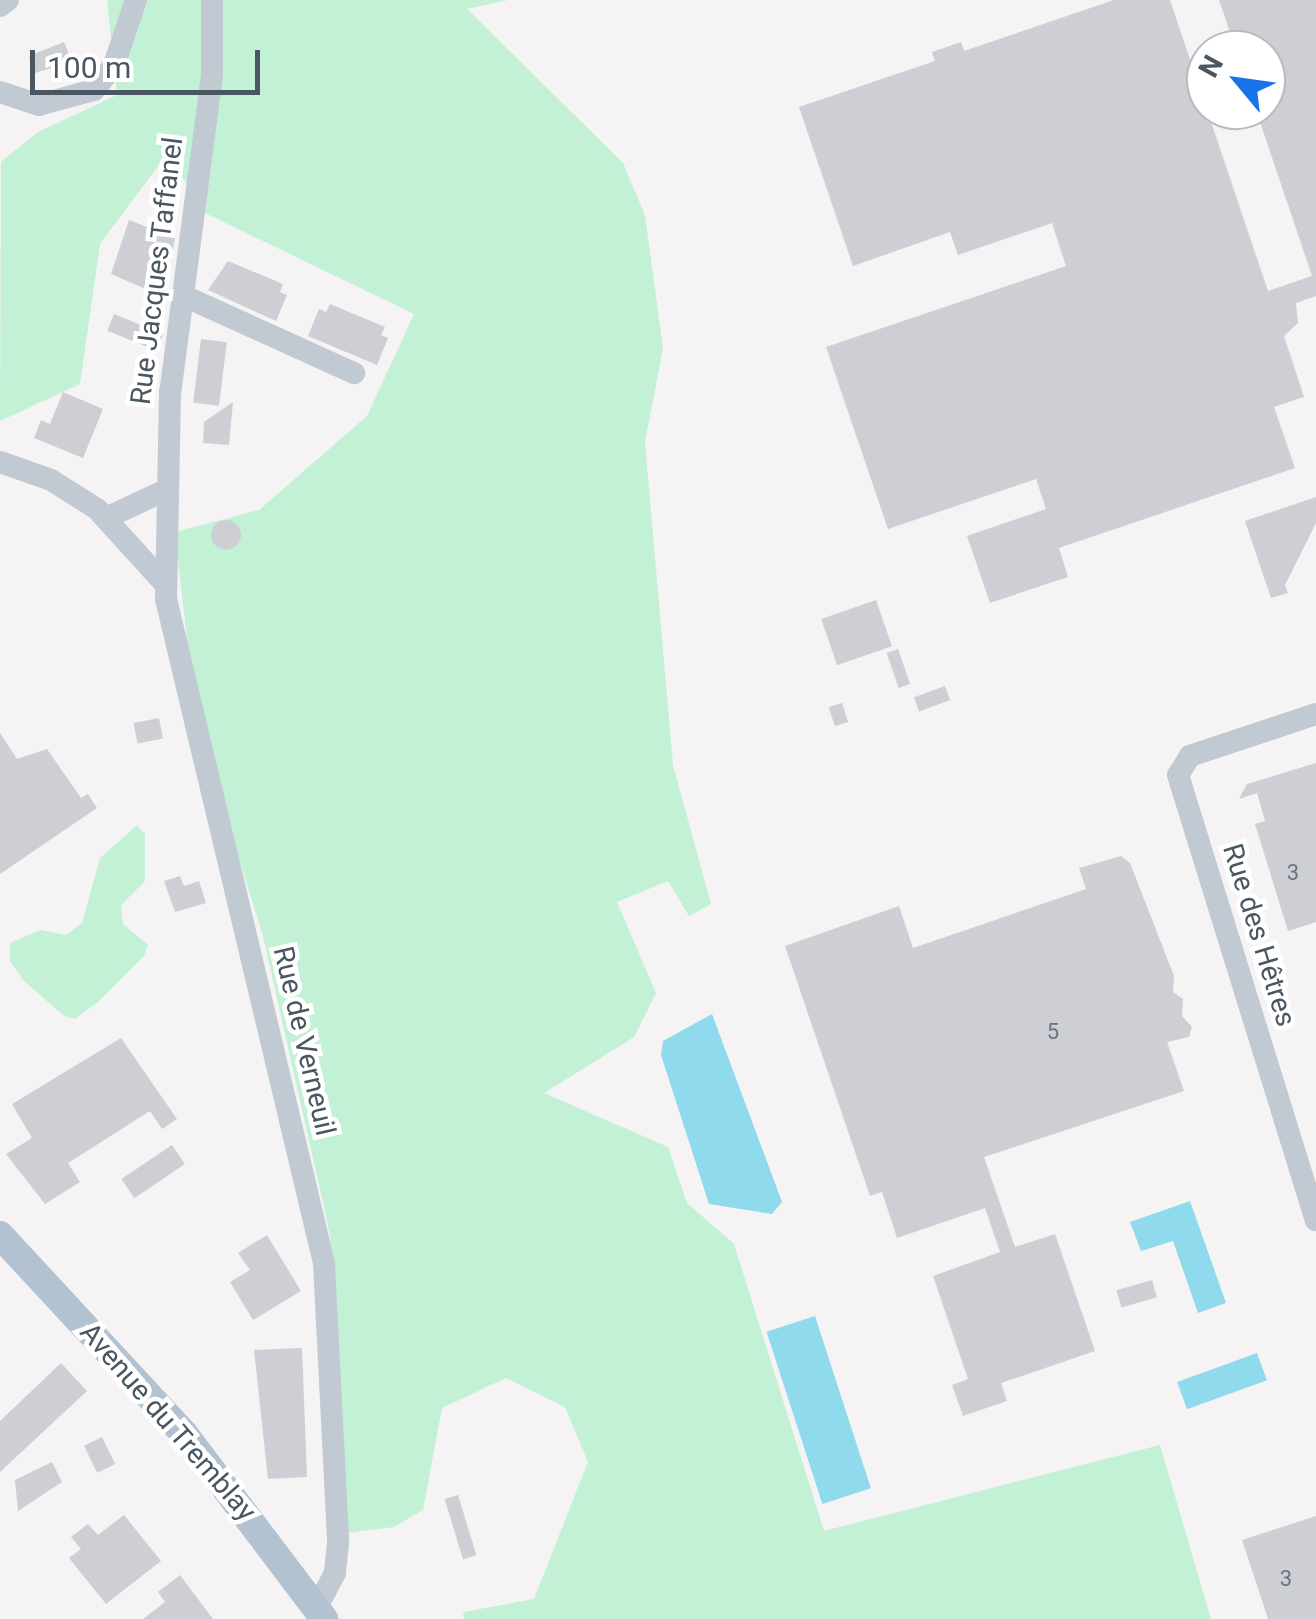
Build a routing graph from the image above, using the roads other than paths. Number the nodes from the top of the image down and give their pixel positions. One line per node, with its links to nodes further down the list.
1 (8, 0): 4 (street)
2 (136, 0): 5 (street)
3 (212, 0): 6 (street, Rue Jacques Taffanel)
4 (0, 6)
5 (0, 92)
6 (184, 296): 7 (street); 9 (street, Rue Jacques Taffanel)
7 (354, 374)
8 (0, 462): 10 (street)
9 (166, 490): 10 (street); 11 (street, Rue de Verneuil)
10 (108, 517): 11 (street)
11 (166, 585): 15 (street, Rue de Verneuil)
12 (1316, 714): 13 (street, Rue des Hêtres)
13 (1316, 1220)
14 (0, 1235): 15 (main road, Avenue du Tremblay)
15 (320, 1614)

